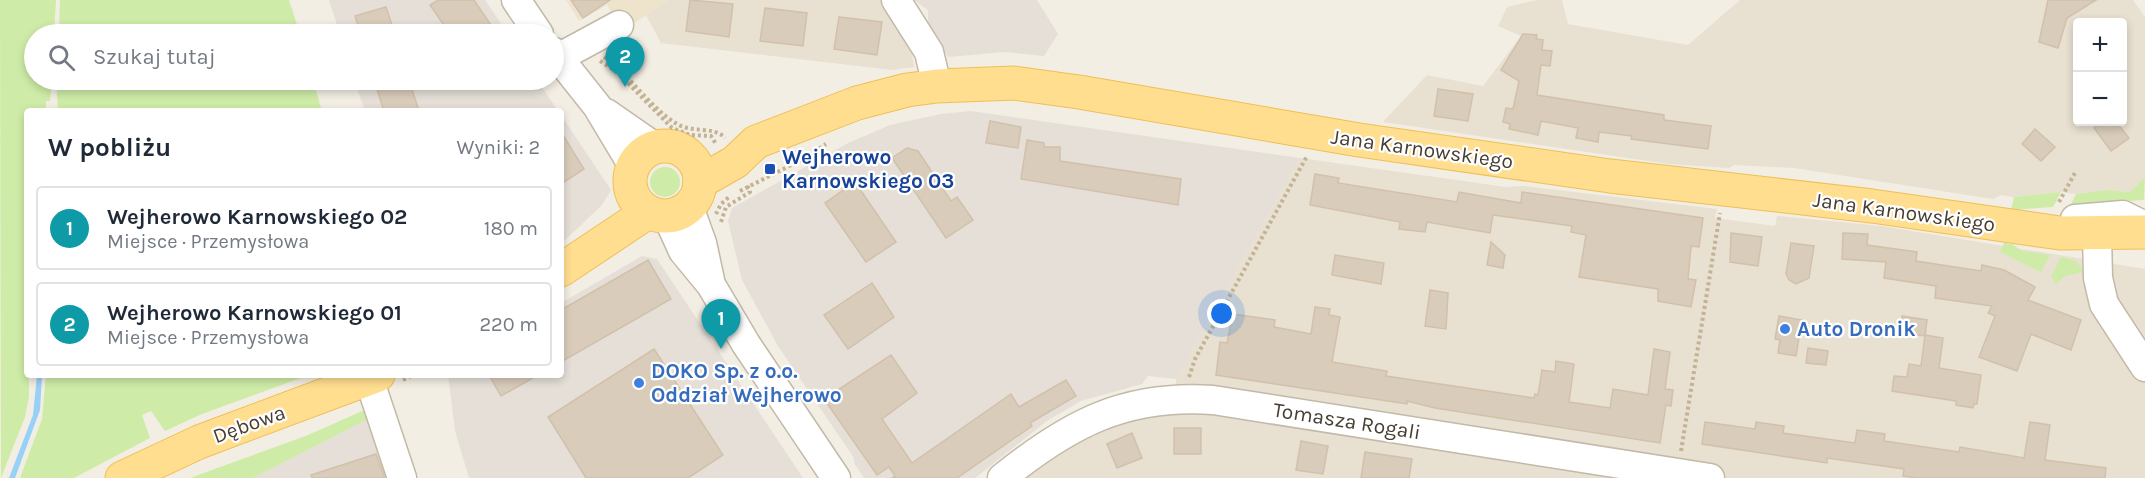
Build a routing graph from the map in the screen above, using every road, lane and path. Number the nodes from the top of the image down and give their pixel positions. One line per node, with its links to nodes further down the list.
1 (516, 0): 3 (street)
2 (896, 0): 6 (street)
3 (532, 24)
4 (619, 25): 5 (street)
5 (567, 50): 8 (path); 12 (street); 12 (path)
6 (937, 86): 7 (main road, Jana Karnowskiego); 8 (main road, Jana Karnowskiego)
7 (1315, 133): 17 (main road, Jana Karnowskiego); 25 (path)
8 (741, 140): 12 (main road, Jana Karnowskiego)
9 (828, 142): 14 (path)
10 (2076, 171): 17 (path)
11 (744, 181): 14 (path)
12 (674, 184): 15 (path); 21 (main road); 29 (street)
13 (734, 187): 15 (path)
14 (747, 187): 15 (path); 18 (path)
15 (736, 193)
16 (1722, 202): 26 (path)
17 (2056, 223): 19 (street); 20 (main road, Jana Karnowskiego)
18 (721, 227)
19 (2142, 230): 20 (main road, Jana Karnowskiego)
20 (2097, 235): 22 (street)
21 (564, 268)
22 (2145, 367)
23 (370, 378): 27 (main road, Dębowa)
24 (373, 378): 28 (street)
25 (1185, 398): 26 (street, Tomasza Rogali); 30 (street, Tomasza Rogali)
26 (1677, 475): 31 (street, Tomasza Rogali)
27 (122, 478)
28 (402, 478)
29 (836, 478)
30 (1002, 478)
31 (1710, 478)

